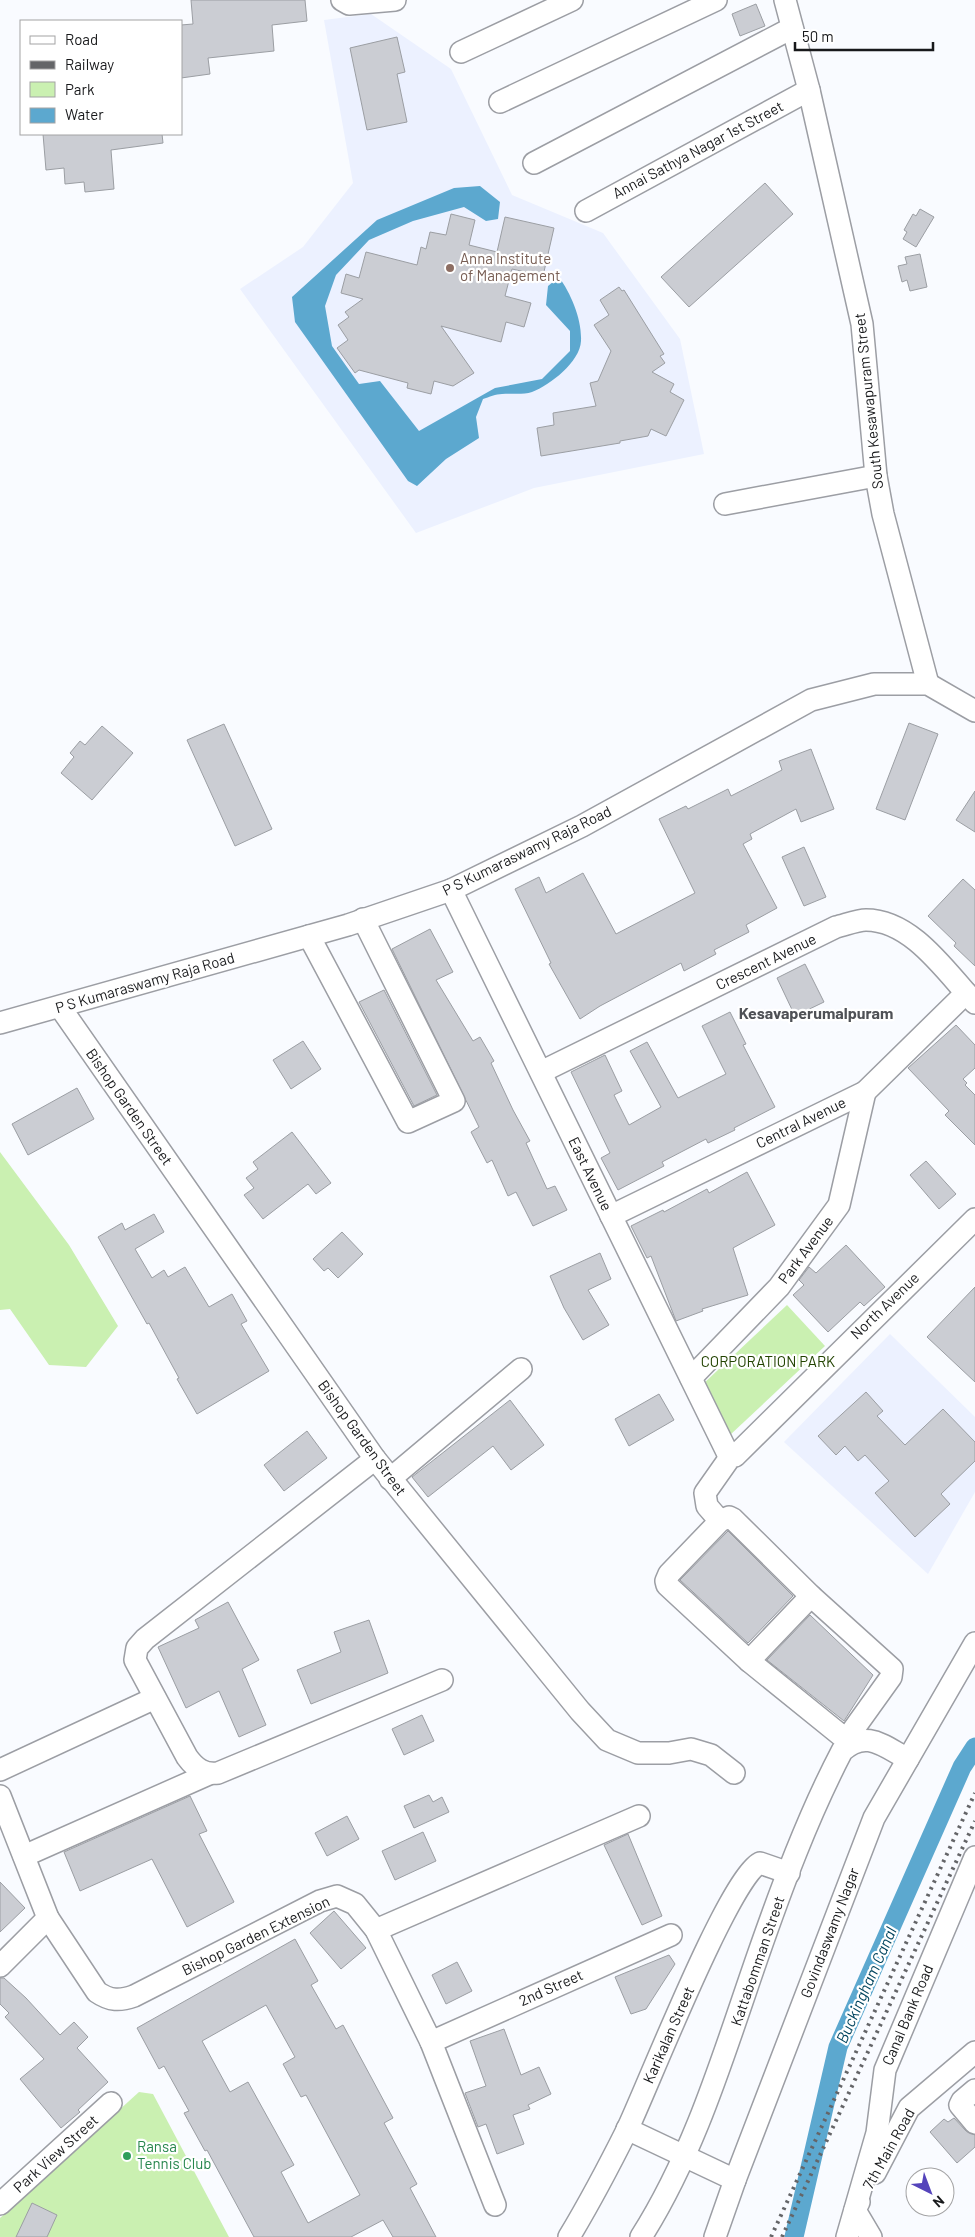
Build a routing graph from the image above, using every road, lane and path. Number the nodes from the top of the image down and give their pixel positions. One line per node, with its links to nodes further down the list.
1 (342, 0): 2 (street)
2 (395, 0)
3 (572, 0): 7 (street)
4 (716, 0): 9 (street)
5 (785, 0): 6 (street, South Kesawapuram Street)
6 (792, 28): 8 (street, South Kesawapuram Street); 10 (street)
7 (461, 52)
8 (809, 90): 11 (street, Annai Sathya Nagar 1st Street); 12 (street, South Kesawapuram Street)
9 (500, 102)
10 (534, 163)
11 (586, 211)
12 (876, 476): 13 (street); 14 (street, South Kesawapuram Street)
13 (725, 504)
14 (928, 684): 15 (street, P S Kumaraswamy Raja Road); 16 (street, P S Kumaraswamy Raja Road)
15 (975, 711)
16 (450, 890): 17 (street, P S Kumaraswamy Raja Road); 22 (street, East Avenue)
17 (363, 920): 18 (street, P S Kumaraswamy Raja Road); 18 (street)
18 (309, 936): 20 (street, P S Kumaraswamy Raja Road)
19 (970, 998): 22 (street, Crescent Avenue); 23 (street, Central Avenue)
20 (60, 1007): 21 (street, P S Kumaraswamy Raja Road); 29 (street, Bishop Garden Street)
21 (0, 1023)
22 (541, 1072): 24 (street, East Avenue)
23 (865, 1092): 24 (street, Central Avenue); 27 (street, Park Avenue)
24 (611, 1216): 27 (street, East Avenue)
25 (975, 1218): 28 (street, North Avenue)
26 (521, 1369): 30 (street)
27 (691, 1378): 28 (street, East Avenue)
28 (731, 1456): 31 (street, North Avenue)
29 (375, 1459): 30 (street, Bishop Garden Street); 36 (street)
30 (390, 1478): 39 (street, Bishop Garden Street)
31 (720, 1521): 32 (street); 34 (street)
32 (811, 1596): 34 (street); 34 (street)
33 (975, 1643): 37 (street, Govindaswamy Nagar)
34 (750, 1661)
35 (442, 1680): 40 (street)
36 (155, 1698): 38 (street); 40 (street)
37 (908, 1759): 45 (street, Kattabomman Street); 58 (street, Govindaswamy Nagar)
38 (0, 1770)
39 (734, 1773)
40 (209, 1774): 43 (street)
41 (1, 1801): 43 (street)
42 (639, 1816): 47 (street)
43 (24, 1856): 46 (street)
44 (975, 1857): 61 (street, Canal Bank Road)
45 (789, 1873): 56 (street, Karikalan Street); 57 (street, Kattabomman Street)
46 (48, 1918): 47 (street, Bishop Garden Extension); 49 (street)
47 (376, 1930): 50 (street, Bishop Garden Extension)
48 (671, 1935): 50 (street, 2nd Street)
49 (0, 1966)
50 (432, 2042): 60 (street, Bishop Garden Extension)
51 (975, 2052): 52 (street, 7th Main Road)
52 (952, 2072): 53 (street); 61 (street, 7th Main Road)
53 (974, 2091): 55 (street)
54 (111, 2104): 59 (street, Park View Street)
55 (975, 2123)
56 (627, 2129): 57 (street); 62 (street, Karikalan Street)
57 (684, 2157): 58 (street); 63 (street, Kattabomman Street)
58 (735, 2180): 64 (street, Govindaswamy Nagar)
59 (0, 2204)
60 (495, 2205)
61 (855, 2210): 65 (street, Canal Bank Road); 66 (street)
62 (569, 2237)
63 (641, 2237)
64 (715, 2237)
65 (847, 2237)
66 (871, 2237)

